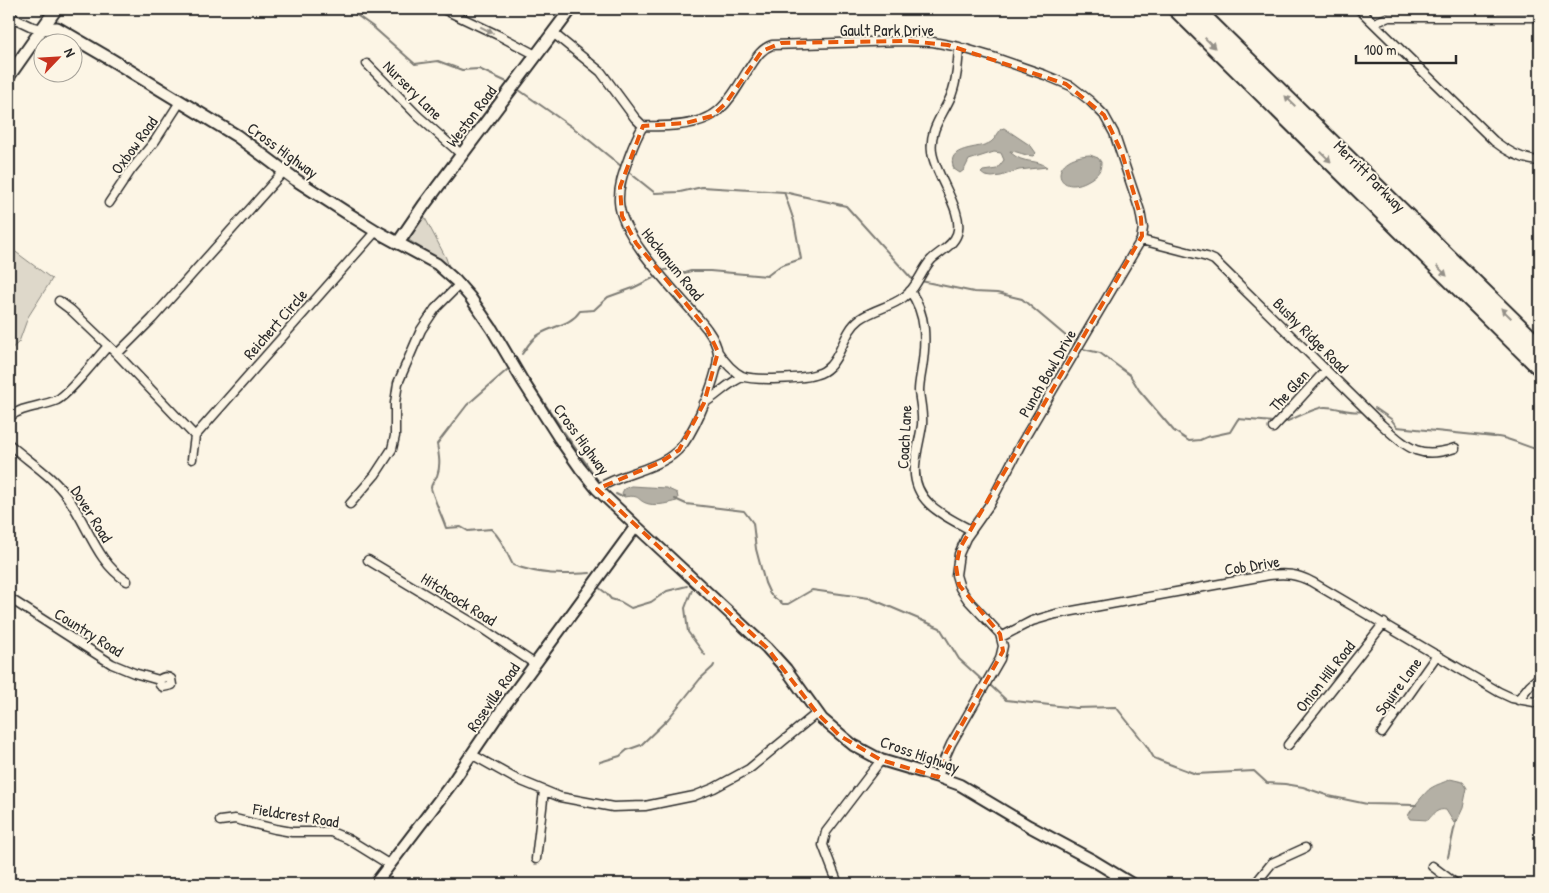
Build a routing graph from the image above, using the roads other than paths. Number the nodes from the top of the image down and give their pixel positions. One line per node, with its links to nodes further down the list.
1 (56, 9): 10 (main road)
2 (443, 9): 13 (street, one-way to 13)
3 (571, 9): 11 (main road, Weston Road)
4 (1176, 9): 32 (highway, Merritt Parkway, one-way to 32)
5 (1196, 9): 29 (highway, Merritt Parkway, one-way to 5)
6 (1360, 9): 9 (street)
7 (9, 16): 10 (street, Cross Highway)
8 (1540, 17): 9 (street)
9 (1374, 23): 19 (street)
10 (42, 28): 15 (main road); 16 (main road, Cross Highway)
11 (553, 33): 13 (main road, Weston Road); 17 (street)
12 (959, 47): 17 (street, Gault Park Drive); 23 (street); 26 (street)
13 (536, 55): 18 (main road, Weston Road)
14 (367, 64): 18 (street, Nursery Lane)
15 (9, 76)
16 (180, 102): 20 (main road, Cross Highway); 21 (street, Oxbow Road)
17 (643, 126): 30 (street, Hockanum Road)
18 (462, 155): 24 (main road, Weston Road)
19 (1540, 161)
20 (284, 171): 22 (main road, Cross Highway); 31 (street)
21 (109, 203)
22 (376, 231): 24 (main road, Cross Highway); 38 (street, Reichert Circle)
23 (1141, 240): 33 (street, Bushy Ridge Road); 45 (street, Punch Bowl Drive)
24 (398, 243): 25 (street, Cross Highway)
25 (460, 284): 42 (street, Cross Highway); 43 (street)
26 (911, 290): 34 (street); 45 (street, Coach Lane)
27 (59, 301): 28 (street)
28 (108, 346): 31 (street); 36 (street)
29 (1540, 347)
30 (718, 352): 34 (street); 35 (street)
31 (117, 354): 38 (street)
32 (1540, 368)
33 (1326, 370): 37 (street, The Glen); 40 (street, Bushy Ridge Road)
34 (744, 377): 35 (street)
35 (704, 403): 42 (street)
36 (9, 417)
37 (1274, 428)
38 (195, 436): 41 (street)
39 (9, 444): 47 (street, Dover Road)
40 (1456, 448)
41 (192, 459)
42 (597, 488): 44 (street, Cross Highway)
43 (350, 504)
44 (636, 526): 52 (street, Roseville Road); 57 (street, Cross Highway)
45 (971, 530): 50 (street, Punch Bowl Drive)
46 (368, 560): 52 (street, Hitchcock Road)
47 (127, 581)
48 (9, 598): 54 (street, Country Road)
49 (1384, 623): 50 (street, Cob Drive); 51 (street, Cob Drive); 59 (street, Onion Hill Road)
50 (1001, 636): 62 (street)
51 (1437, 655): 55 (street, Cob Drive); 58 (street, Squire Lane)
52 (535, 664): 60 (street, Roseville Road)
53 (1540, 676): 55 (street)
54 (159, 680)
55 (1518, 700): 56 (street, Cob Drive)
56 (1540, 703)
57 (816, 713): 61 (street, Cross Highway); 63 (street)
58 (1382, 733)
59 (1288, 745)
60 (471, 754): 63 (street); 67 (street, Roseville Road)
61 (881, 760): 62 (street, Cross Highway); 71 (street)
62 (938, 776): 69 (street, Cross Highway)
63 (544, 791): 66 (street)
64 (220, 821): 67 (street, Fieldcrest Road)
65 (1305, 848): 74 (street)
66 (536, 859)
67 (390, 865): 70 (street, Roseville Road)
68 (1432, 866): 75 (street)
69 (1116, 875): 72 (street); 73 (street, Cross Highway)
70 (375, 884)
71 (838, 884)
72 (1110, 884)
73 (1132, 884)
74 (1255, 884)
75 (1456, 884)

